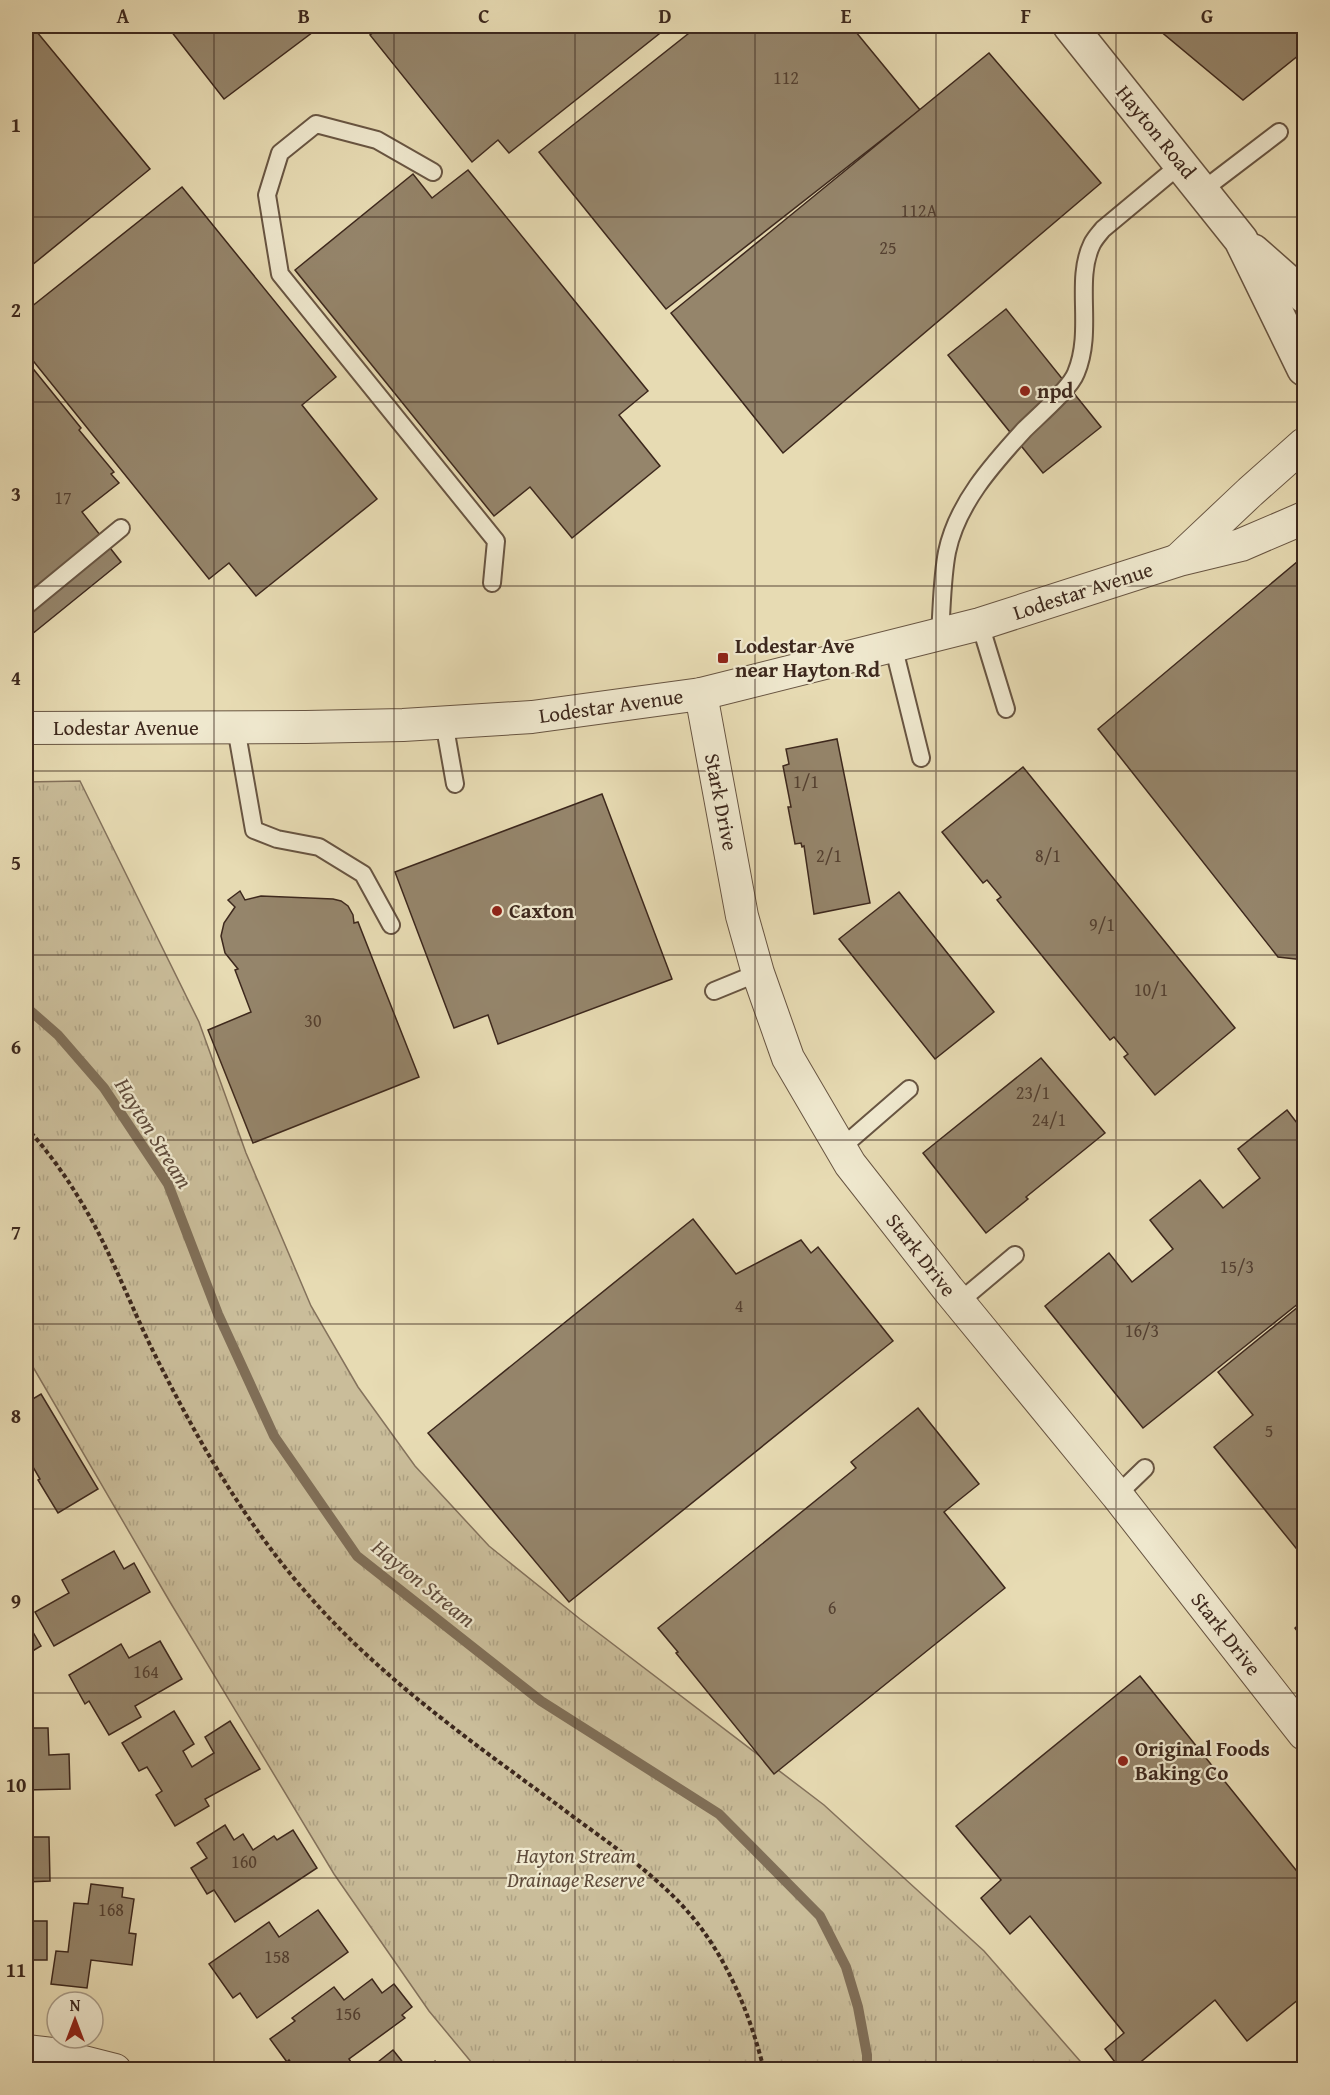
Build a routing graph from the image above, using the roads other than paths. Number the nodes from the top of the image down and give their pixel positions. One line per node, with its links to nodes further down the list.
1 (1070, 26): 3 (street, Hayton Road)
2 (1279, 132): 5 (lane)
3 (1181, 164): 5 (street, Hayton Road); 16 (lane)
4 (433, 172): 13 (lane)
5 (1203, 190): 6 (street, Hayton Road)
6 (1241, 240): 7 (street, Hayton Road); 8 (street, Hayton Road)
7 (1305, 296)
8 (1305, 369)
9 (1305, 444): 12 (street, Lodestar Avenue)
10 (1305, 518): 12 (street, Lodestar Avenue)
11 (121, 528): 14 (lane)
12 (1179, 560): 15 (street, Lodestar Avenue)
13 (492, 583)
14 (26, 606)
15 (980, 624): 16 (street, Lodestar Avenue); 19 (lane)
16 (940, 633): 17 (street, Lodestar Avenue)
17 (893, 645): 18 (street, Lodestar Avenue); 23 (lane)
18 (701, 694): 20 (street, Lodestar Avenue); 26 (street, Stark Drive)
19 (1006, 709)
20 (444, 722): 22 (street, Lodestar Avenue); 24 (lane)
21 (26, 728): 22 (street, Lodestar Avenue)
22 (236, 728): 25 (lane)
23 (921, 758)
24 (455, 784)
25 (391, 925)
26 (758, 973): 27 (lane); 29 (street, Stark Drive)
27 (714, 991)
28 (909, 1089): 29 (lane)
29 (841, 1148): 31 (street, Stark Drive)
30 (1015, 1255): 31 (lane)
31 (959, 1302): 33 (street, Stark Drive)
32 (1145, 1468): 33 (lane)
33 (1117, 1495): 34 (street, Stark Drive)
34 (1305, 1734)
35 (26, 2051): 36 (street)
36 (115, 2070)

